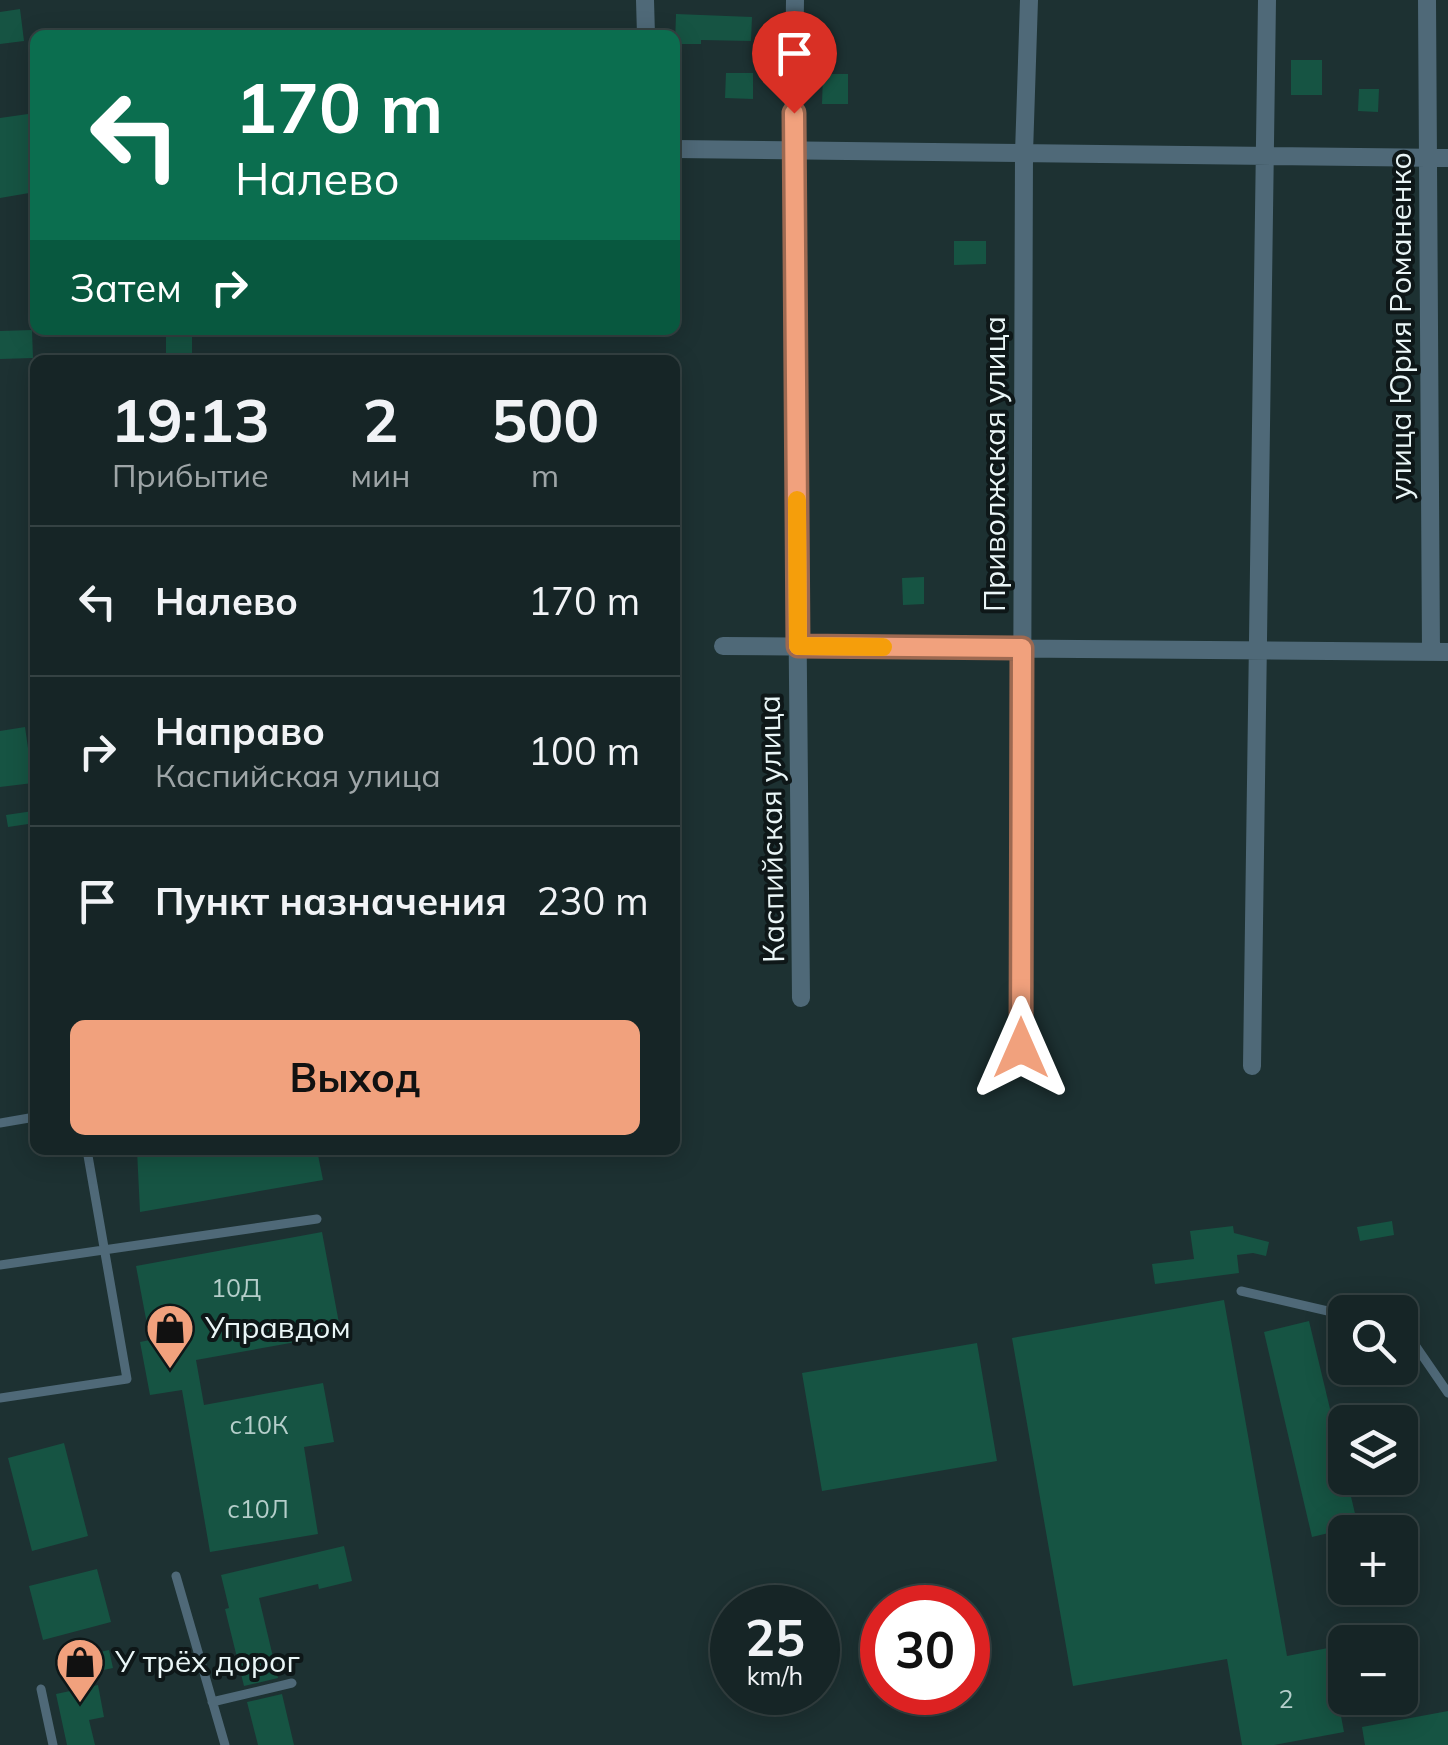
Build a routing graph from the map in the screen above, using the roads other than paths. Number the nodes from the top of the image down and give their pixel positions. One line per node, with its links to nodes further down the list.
1 (645, 0): 6 (street)
2 (795, 0): 8 (street, Каспийская улица)
3 (1029, 0): 9 (street, Приволжская улица)
4 (1267, 0): 10 (street)
5 (1427, 0): 11 (street, улица Юрия Романенко)
6 (646, 30)
7 (680, 149): 8 (street)
8 (793, 150): 9 (street); 14 (street, Каспийская улица)
9 (1024, 153): 10 (street); 15 (street, Приволжская улица)
10 (1264, 156): 11 (street); 16 (street)
11 (1427, 158): 12 (street); 17 (street, улица Юрия Романенко)
12 (1448, 158)
13 (722, 646): 14 (street)
14 (798, 646): 15 (street); 18 (street, Каспийская улица)
15 (1022, 648): 16 (street); 19 (street, Приволжская улица)
16 (1257, 650): 17 (street); 20 (street)
17 (1439, 652)
18 (802, 998)
19 (1021, 1048)
20 (1252, 1066)
21 (30, 1118): 22 (lane)
22 (0, 1123)
23 (88, 1155): 25 (lane)
24 (317, 1219): 25 (lane)
25 (104, 1249): 26 (lane); 31 (lane)
26 (0, 1265)
27 (1240, 1291): 28 (lane)
28 (1328, 1311)
29 (1418, 1349): 30 (lane)
30 (1448, 1393)
31 (0, 1398)
32 (176, 1576): 35 (lane)
33 (292, 1682): 35 (lane)
34 (41, 1689): 36 (lane)
35 (212, 1702): 37 (lane)
36 (52, 1745)
37 (225, 1745)

